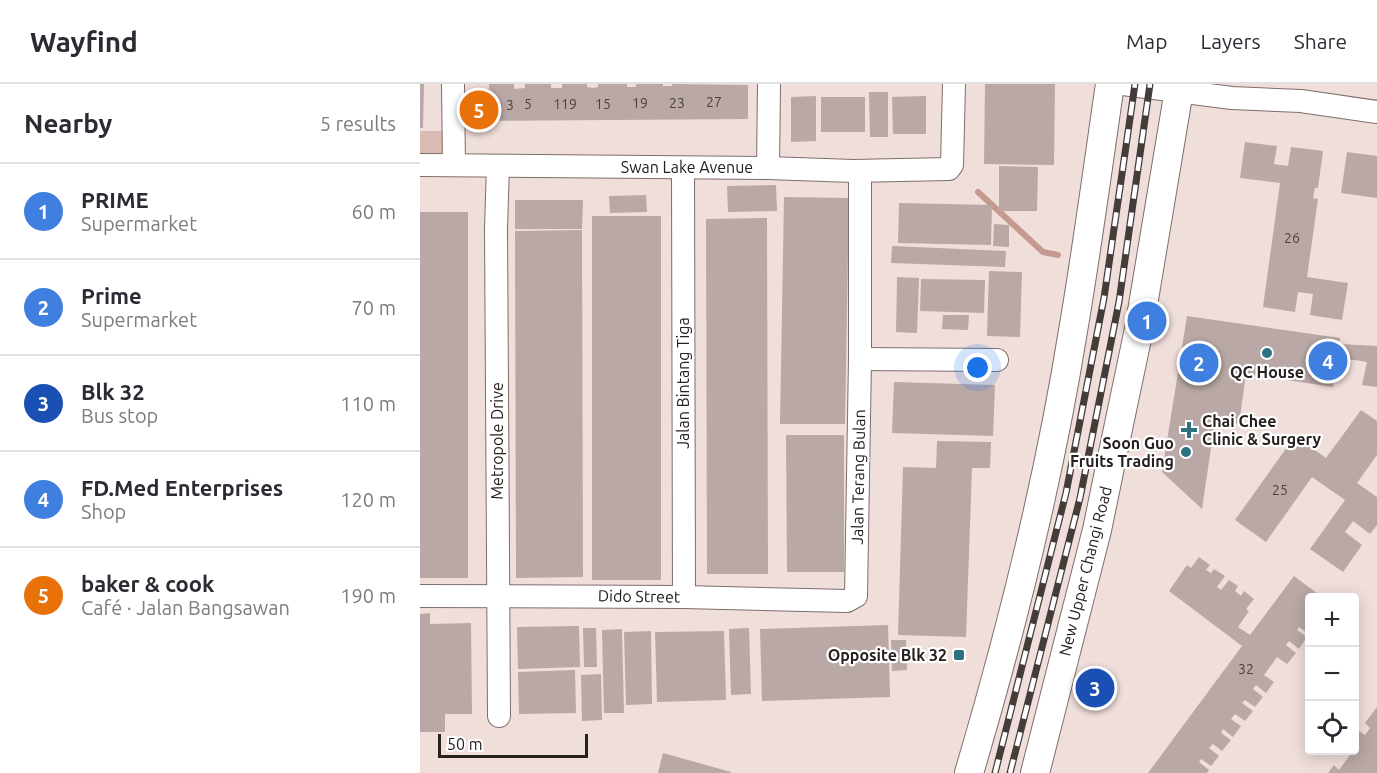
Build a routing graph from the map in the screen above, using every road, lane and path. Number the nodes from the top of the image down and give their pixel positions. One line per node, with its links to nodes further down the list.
1 (453, 84): 11 (street)
2 (769, 84): 14 (street)
3 (954, 84): 15 (street, Swan Lake Avenue)
4 (1110, 84): 23 (main road)
5 (1123, 84): 7 (street)
6 (1236, 84): 8 (street)
7 (1179, 87): 9 (street); 24 (main road, New Upper Changi Road)
8 (1377, 102)
9 (1377, 112)
10 (420, 165): 11 (street, Swan Lake Avenue)
11 (454, 165): 12 (street, Swan Lake Avenue)
12 (498, 166): 13 (street, Swan Lake Avenue); 18 (street, Metropole Drive)
13 (683, 168): 14 (street, Swan Lake Avenue); 21 (street, Jalan Bintang Tiga)
14 (768, 168): 15 (street, Swan Lake Avenue)
15 (860, 171): 16 (street, Jalan Terang Bulan)
16 (860, 359): 17 (street); 20 (street, Jalan Terang Bulan)
17 (996, 360)
18 (498, 595): 19 (street, Dido Street); 21 (street, Dido Street); 22 (street, Metropole Drive)
19 (420, 596)
20 (856, 596): 21 (street, Dido Street)
21 (684, 597)
22 (499, 716)
23 (969, 773)
24 (1035, 773)

